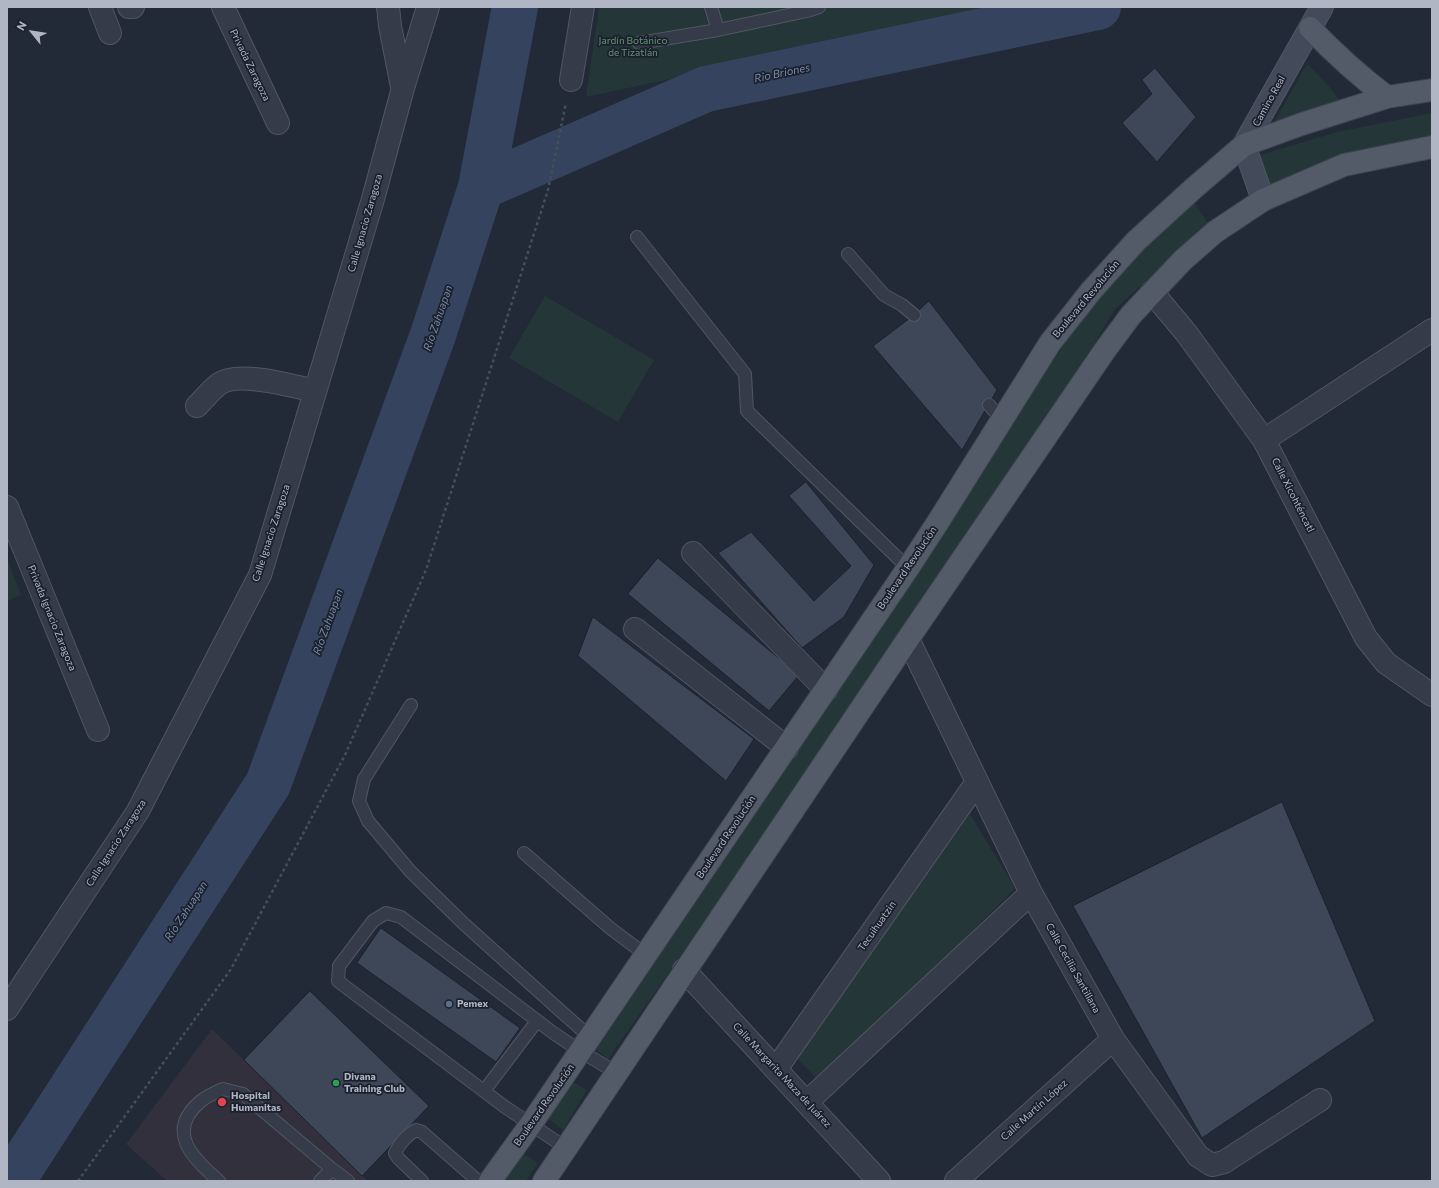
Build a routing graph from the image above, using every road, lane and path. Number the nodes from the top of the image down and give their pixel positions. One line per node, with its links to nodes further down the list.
1 (100, 7): 13 (street)
2 (129, 7): 3 (street)
3 (133, 7)
4 (223, 7): 19 (street, Privada Zaragoza)
5 (388, 7): 16 (street, Calle Ignacio Zaragoza)
6 (428, 7): 16 (street)
7 (583, 7): 15 (street)
8 (711, 7): 12 (lane)
9 (819, 7): 12 (lane)
10 (1322, 7): 11 (main road, Camino Real)
11 (1310, 28): 18 (main road); 20 (main road, Camino Real)
12 (718, 30): 14 (lane)
13 (110, 33)
14 (640, 43)
15 (571, 80): 58 (path)
16 (403, 88): 28 (street, Calle Ignacio Zaragoza)
17 (1432, 90): 18 (main road, Boulevard Revolución)
18 (1387, 97): 20 (main road, Boulevard Revolución)
19 (278, 123)
20 (1244, 146): 22 (main road); 33 (main road, Boulevard Revolución)
21 (1432, 147): 22 (main road)
22 (1262, 200): 25 (main road)
23 (637, 237): 33 (lane)
24 (848, 254): 26 (lane)
25 (1152, 292): 30 (street, Calle Xicohténcatl); 35 (main road)
26 (914, 315)
27 (1432, 330): 30 (street)
28 (315, 391): 29 (street); 46 (street, Calle Ignacio Zaragoza)
29 (197, 406)
30 (1264, 440): 37 (street, Calle Xicohténcatl)
31 (7, 506): 39 (street, Privada Ignacio Zaragoza)
32 (693, 553): 36 (street)
33 (908, 568): 36 (main road, Boulevard Revolución)
34 (635, 629): 40 (street)
35 (908, 639): 41 (street, Calle Cecilia Santillana); 45 (main road)
36 (826, 690): 40 (main road, Boulevard Revolución)
37 (1432, 695)
38 (411, 705): 49 (lane)
39 (98, 730)
40 (787, 748): 44 (main road, Boulevard Revolución)
41 (977, 782): 43 (street, Calle Cecilia Santillana); 50 (street, Tecuihuatzin)
42 (524, 852): 44 (lane)
43 (1031, 893): 48 (street, Calle Cecilia Santillana); 54 (street)
44 (646, 955): 49 (main road, Boulevard Revolución)
45 (684, 970): 50 (street, Calle Margarita Maza de Juárez); 51 (main road)
46 (7, 1009)
47 (537, 1021): 49 (lane); 52 (lane); 52 (lane)
48 (1112, 1039): 53 (street, Calle Cecilia Santillana); 67 (street, Calle Martín López)
49 (585, 1044): 51 (lane); 55 (main road, Boulevard Revolución)
50 (776, 1069): 54 (street, Calle Margarita Maza de Juárez)
51 (617, 1073): 56 (main road)
52 (484, 1091): 55 (lane)
53 (1320, 1100)
54 (807, 1102): 66 (street, Calle Margarita Maza de Juárez)
55 (531, 1124): 56 (lane); 64 (main road, Boulevard Revolución)
56 (566, 1148): 65 (main road)
57 (332, 1169): 59 (lane); 60 (lane); 61 (lane)
58 (78, 1181)
59 (219, 1181)
60 (320, 1181)
61 (348, 1181)
62 (422, 1181): 63 (lane)
63 (478, 1181)
64 (490, 1181)
65 (544, 1181)
66 (879, 1181)
67 (956, 1181)

